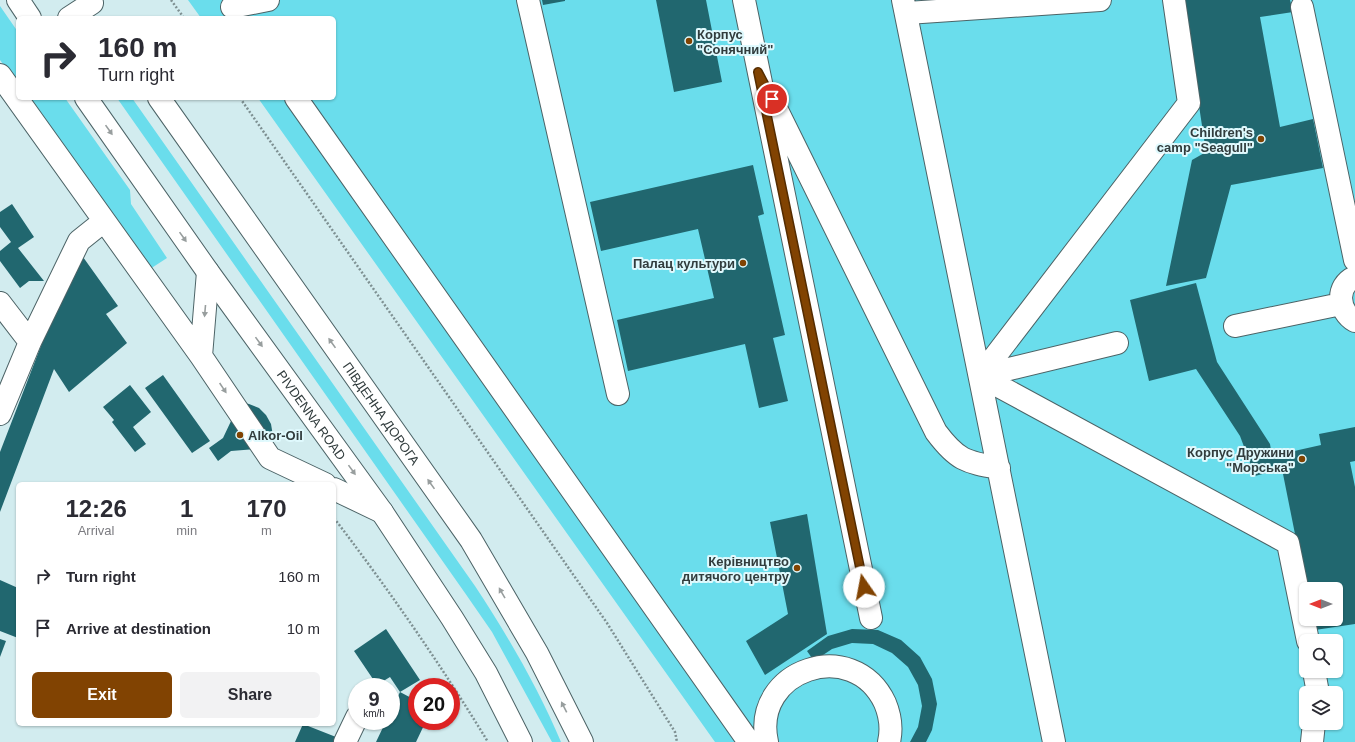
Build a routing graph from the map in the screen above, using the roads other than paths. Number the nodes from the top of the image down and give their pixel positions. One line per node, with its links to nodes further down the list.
1 (18, 0): 12 (main road)
2 (268, 0): 11 (main road)
3 (528, 0): 34 (main road)
4 (744, 0): 14 (main road)
5 (1100, 0): 7 (main road)
6 (1174, 0): 33 (main road)
7 (1031, 2): 8 (main road)
8 (914, 6): 33 (main road)
9 (1302, 6): 21 (main road)
10 (95, 7): 13 (main road)
11 (233, 8)
12 (29, 16)
13 (74, 16)
14 (758, 72): 36 (main road); 40 (main road)
15 (0, 75): 16 (main road)
16 (16, 97)
17 (18, 100): 22 (main road)
18 (87, 100): 24 (main road, PIVDENNA ROAD, one-way to 24)
19 (160, 100): 46 (main road, ПІВДЕННА ДОРОГА, one-way to 19)
20 (297, 100): 47 (main road)
21 (1346, 172): 23 (main road)
22 (104, 221): 30 (main road); 32 (main road)
23 (1355, 260)
24 (208, 272): 32 (main road, one-way to 32); 39 (main road, PIVDENNA ROAD, one-way to 39)
25 (1355, 277): 27 (main road)
26 (0, 303): 30 (main road)
27 (1341, 304): 28 (main road); 29 (main road)
28 (1355, 322)
29 (1235, 326)
30 (30, 342): 35 (main road)
31 (1117, 343): 33 (main road)
32 (202, 356): 37 (main road, one-way to 37)
33 (980, 376): 36 (main road); 41 (main road)
34 (618, 394)
35 (0, 414)
36 (999, 468): 50 (main road)
37 (321, 482)
38 (336, 489): 39 (main road)
39 (382, 512): 45 (main road, PIVDENNA ROAD)
40 (871, 618)
41 (1307, 634)
42 (350, 730): 44 (main road)
43 (1313, 730): 51 (main road)
44 (344, 742)
45 (520, 742)
46 (582, 742)
47 (748, 742)
48 (767, 742): 49 (main road)
49 (889, 742)
50 (1054, 742)
51 (1312, 742)

